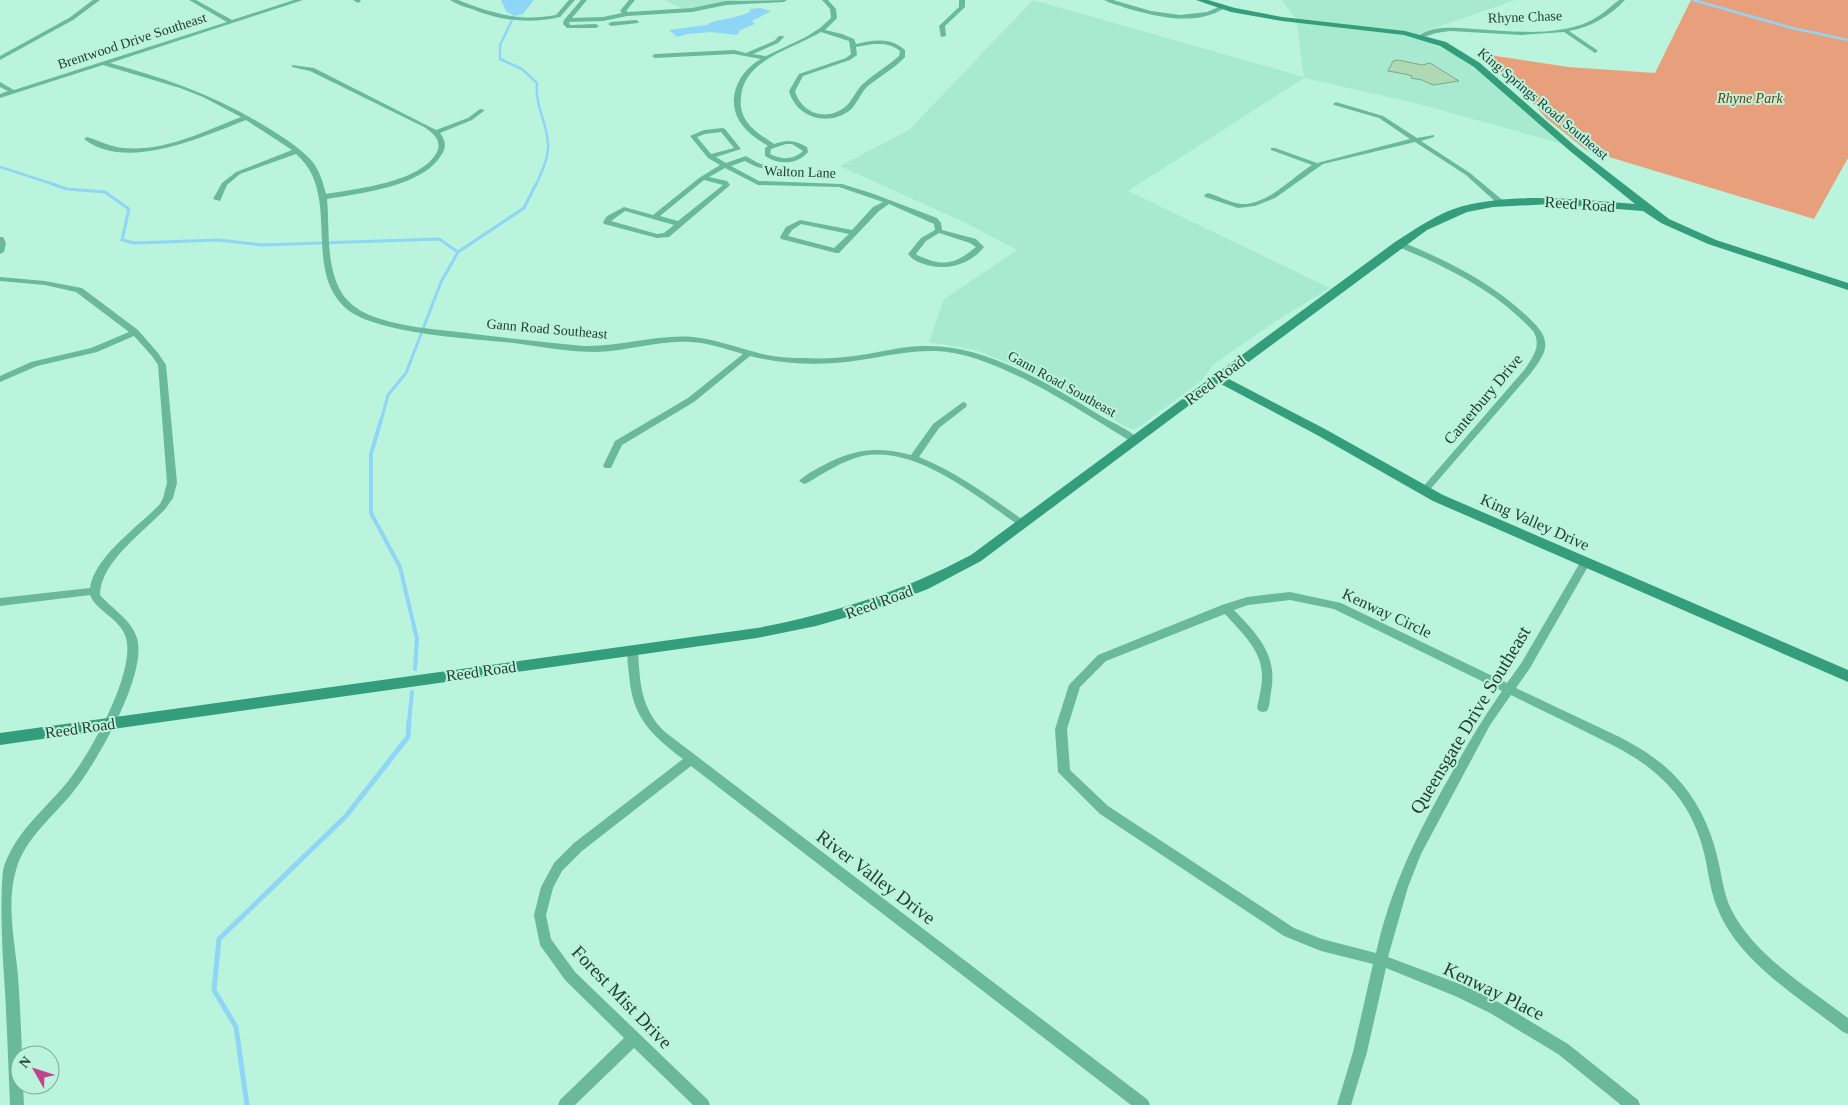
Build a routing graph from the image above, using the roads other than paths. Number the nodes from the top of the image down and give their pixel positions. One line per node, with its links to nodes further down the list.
1 (97, 0): 28 (street)
2 (192, 0): 17 (street)
3 (300, 0): 17 (street, Brentwood Drive Southeast)
4 (453, 0): 5 (street)
5 (572, 0)
6 (584, 0): 16 (street)
7 (632, 0): 15 (street)
8 (784, 0): 15 (street)
9 (825, 0): 20 (street)
10 (962, 0): 21 (street)
11 (1107, 0): 14 (street)
12 (1200, 0): 14 (street, King Springs Road Southeast)
13 (1622, 0): 19 (street, Rhyne Chase)
14 (1223, 7): 22 (street, King Springs Road Southeast)
15 (627, 14): 16 (street)
16 (567, 20): 18 (street)
17 (232, 22): 31 (street, Brentwood Drive Southeast)
18 (636, 22)
19 (1564, 30): 22 (street, Rhyne Chase); 25 (street)
20 (822, 31): 24 (street); 29 (street)
21 (943, 36)
22 (1421, 36): 60 (street, King Springs Road Southeast)
23 (780, 37): 26 (street)
24 (853, 46): 24 (street)
25 (1595, 51)
26 (745, 55): 27 (street); 29 (street); 30 (street)
27 (655, 56)
28 (0, 58)
29 (766, 58): 30 (street)
30 (760, 62): 43 (street)
31 (102, 63): 34 (street, Brentwood Drive Southeast); 38 (street, Gann Road Southeast)
32 (294, 66): 39 (street)
33 (0, 84): 34 (street)
34 (13, 92): 35 (street, Brentwood Drive Southeast)
35 (0, 96)
36 (1336, 104): 42 (street)
37 (482, 110): 39 (street)
38 (245, 118): 41 (street); 45 (street, Gann Road Southeast)
39 (436, 132): 56 (street)
40 (1432, 136): 42 (street)
41 (87, 139)
42 (1418, 140): 50 (street); 59 (street)
43 (772, 145): 46 (street); 49 (street, Walton Lane)
44 (1273, 149): 50 (street)
45 (297, 151): 56 (street, Gann Road Southeast); 57 (street)
46 (767, 154): 48 (street); 49 (street)
47 (710, 157): 47 (street); 51 (street)
48 (750, 159): 51 (street); 52 (street)
49 (779, 160): 52 (street, Walton Lane)
50 (1317, 165): 55 (street)
51 (725, 166): 53 (street); 54 (street)
52 (765, 167): 53 (street, Walton Lane)
53 (746, 177): 58 (street, Walton Lane)
54 (703, 178): 61 (street); 62 (street)
55 (1208, 195)
56 (323, 197): 71 (street, Gann Road Southeast)
57 (217, 199)
58 (888, 202): 63 (street, Walton Lane); 64 (street)
59 (1502, 203): 60 (street, Reed Road); 66 (street, Reed Road)
60 (1646, 208): 69 (street, King Springs Road Southeast)
61 (655, 217): 62 (street); 62 (street)
62 (680, 224)
63 (938, 231): 63 (street)
64 (854, 233): 64 (street)
65 (0, 239): 67 (street)
66 (1400, 244): 72 (street, Reed Road); 79 (street, Canterbury Drive)
67 (0, 252)
68 (0, 279): 70 (street)
69 (1848, 287)
70 (135, 332): 73 (street); 82 (street)
71 (750, 354): 75 (street, Gann Road Southeast); 77 (street)
72 (1218, 378): 75 (street, Reed Road); 79 (street, King Valley Drive)
73 (0, 379)
74 (963, 406): 76 (street)
75 (1135, 440): 80 (street, Reed Road)
76 (914, 458): 78 (street); 80 (street)
77 (608, 466)
78 (804, 481)
79 (1424, 491): 81 (street, King Valley Drive)
80 (1023, 524): 85 (street, Reed Road)
81 (1585, 563): 86 (street, King Valley Drive); 87 (street, Queensgate Drive Southeast)
82 (93, 591): 83 (street); 89 (street)
83 (0, 602)
84 (1226, 608): 87 (street, Kenway Circle); 88 (street); 92 (street, Kenway Circle)
85 (633, 650): 89 (street, Reed Road); 91 (street, River Valley Drive)
86 (1848, 676)
87 (1510, 690): 93 (street, Queensgate Drive Southeast); 94 (street, Kenway Circle)
88 (1263, 708)
89 (108, 724): 90 (street, Reed Road); 96 (street)
90 (0, 739)
91 (691, 759): 95 (street, Forest Mist Drive); 99 (street, River Valley Drive)
92 (1321, 945): 93 (street, Kenway Place)
93 (1381, 960): 100 (street, Queensgate Drive Southeast); 101 (street, Kenway Place)
94 (1848, 1027)
95 (634, 1038): 97 (street); 98 (street, Forest Mist Drive)
96 (17, 1105)
97 (565, 1105)
98 (703, 1105)
99 (1143, 1105)
100 (1344, 1105)
101 (1633, 1105)

